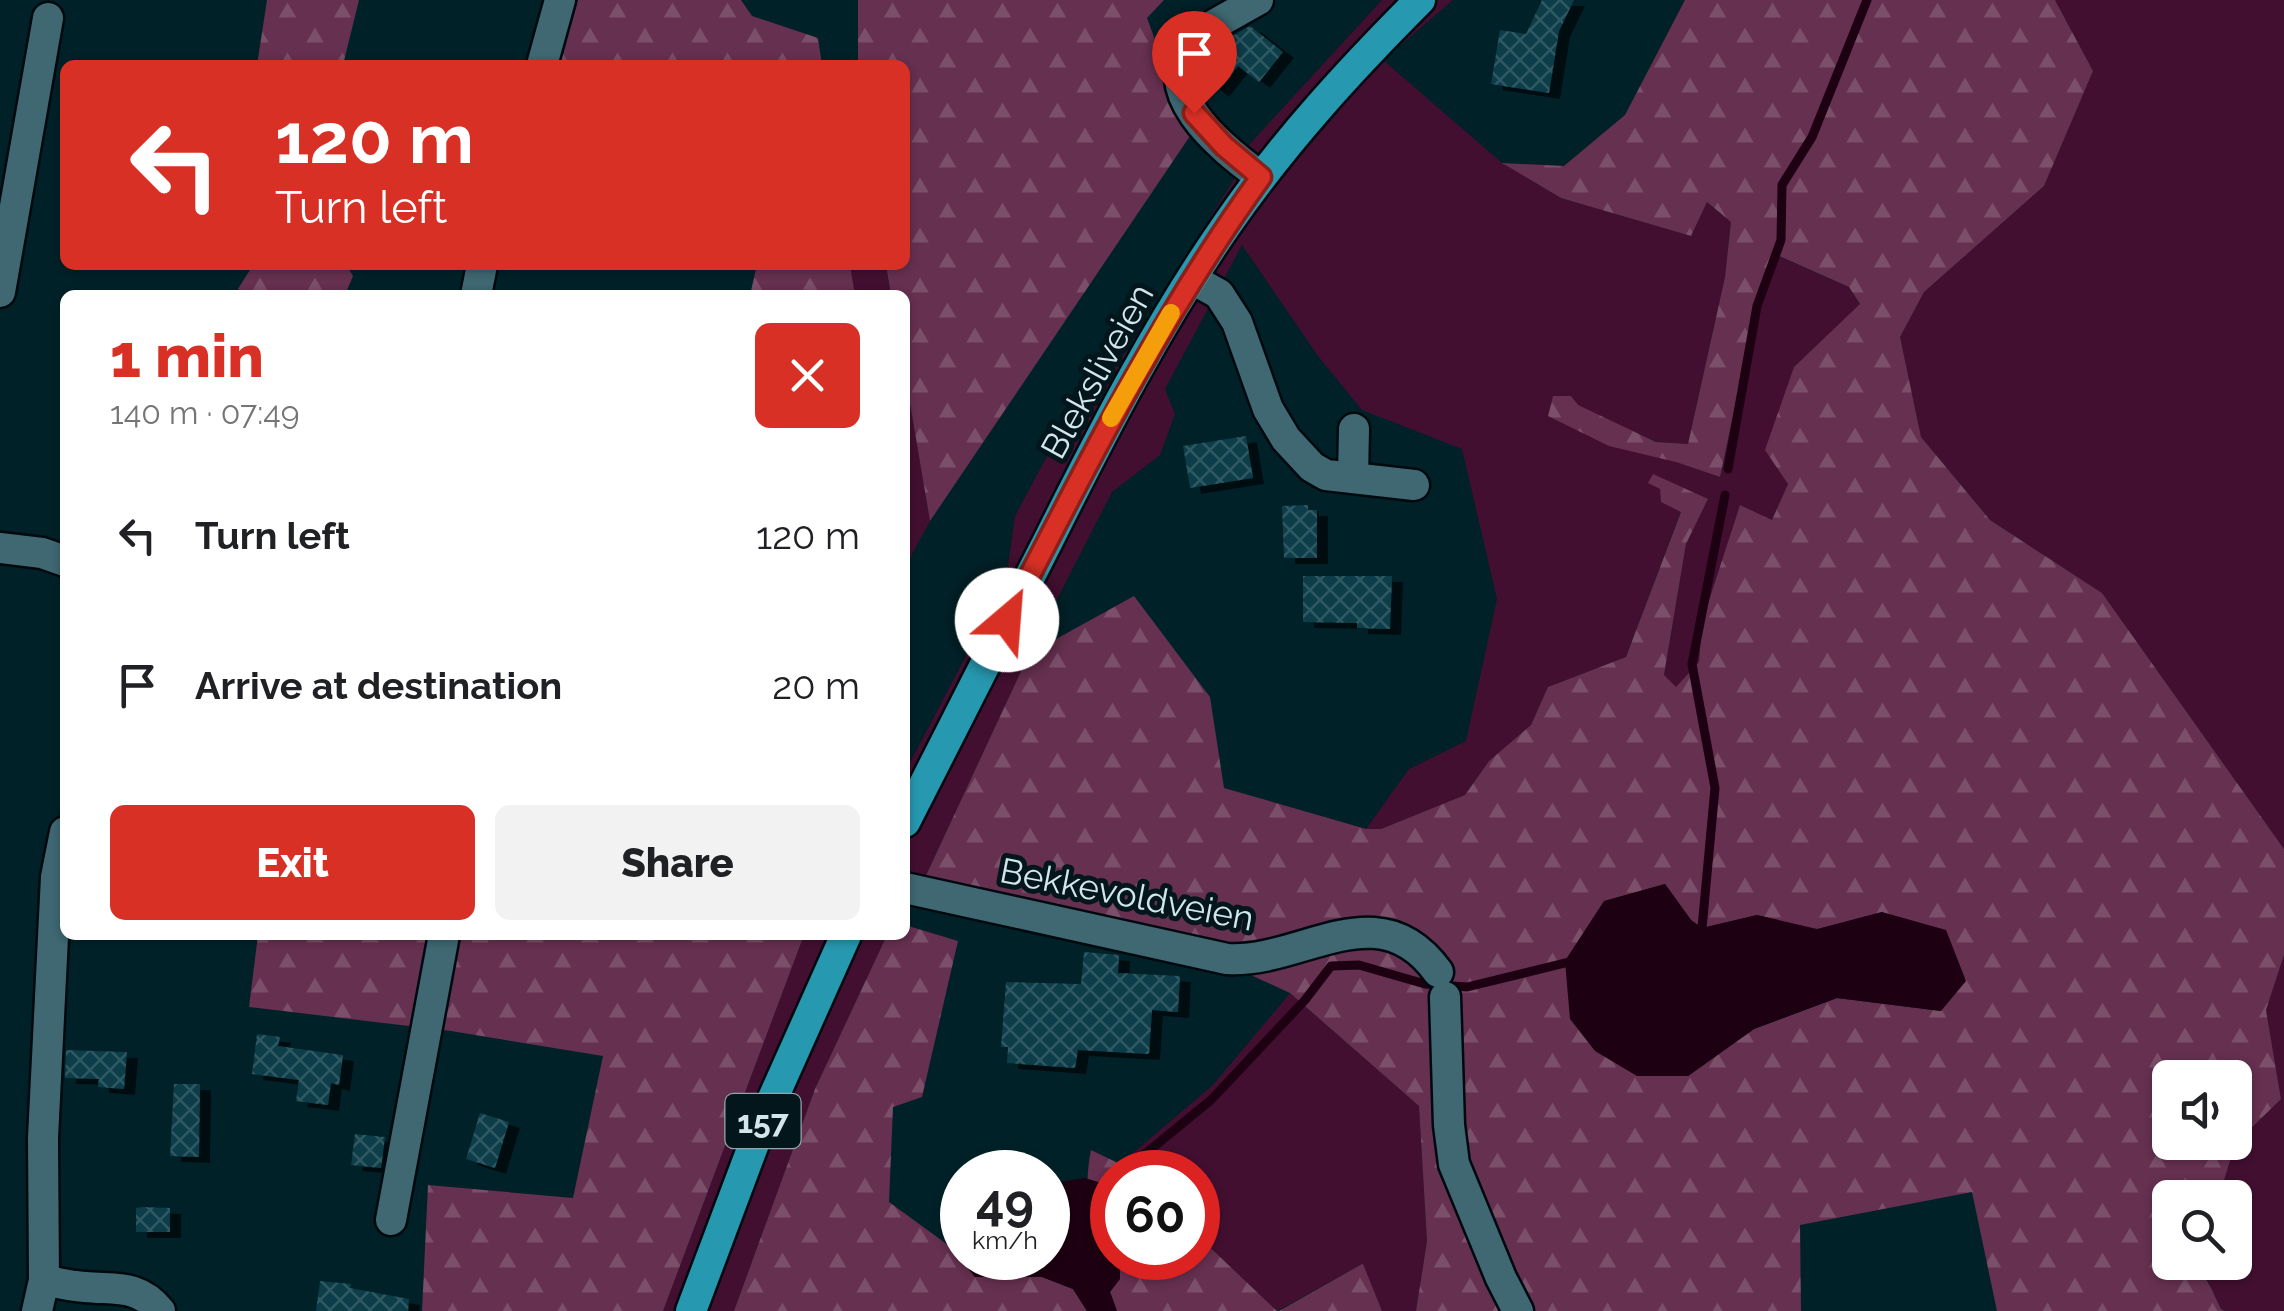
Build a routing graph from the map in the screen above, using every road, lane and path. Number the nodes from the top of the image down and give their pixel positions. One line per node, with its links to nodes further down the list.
1 (560, 0): 5 (street)
2 (1258, 0): 6 (street)
3 (1420, 0): 6 (main road, Bleksliveien)
4 (48, 18): 8 (street)
5 (543, 60)
6 (1261, 177): 7 (main road, Bleksliveien)
7 (1192, 279): 10 (street); 14 (main road, Bleksliveien)
8 (0, 292)
9 (1354, 429): 10 (street)
10 (1353, 478): 11 (street)
11 (1414, 485)
12 (0, 548): 13 (street)
13 (60, 558)
14 (910, 812)
15 (60, 857): 20 (street)
16 (910, 889): 24 (street, Bekkevoldveien)
17 (443, 940): 19 (street)
18 (844, 940): 23 (main road, 157)
19 (391, 1220)
20 (44, 1280): 21 (street); 22 (street)
21 (38, 1311)
22 (160, 1311)
23 (691, 1311)
24 (1518, 1311)

